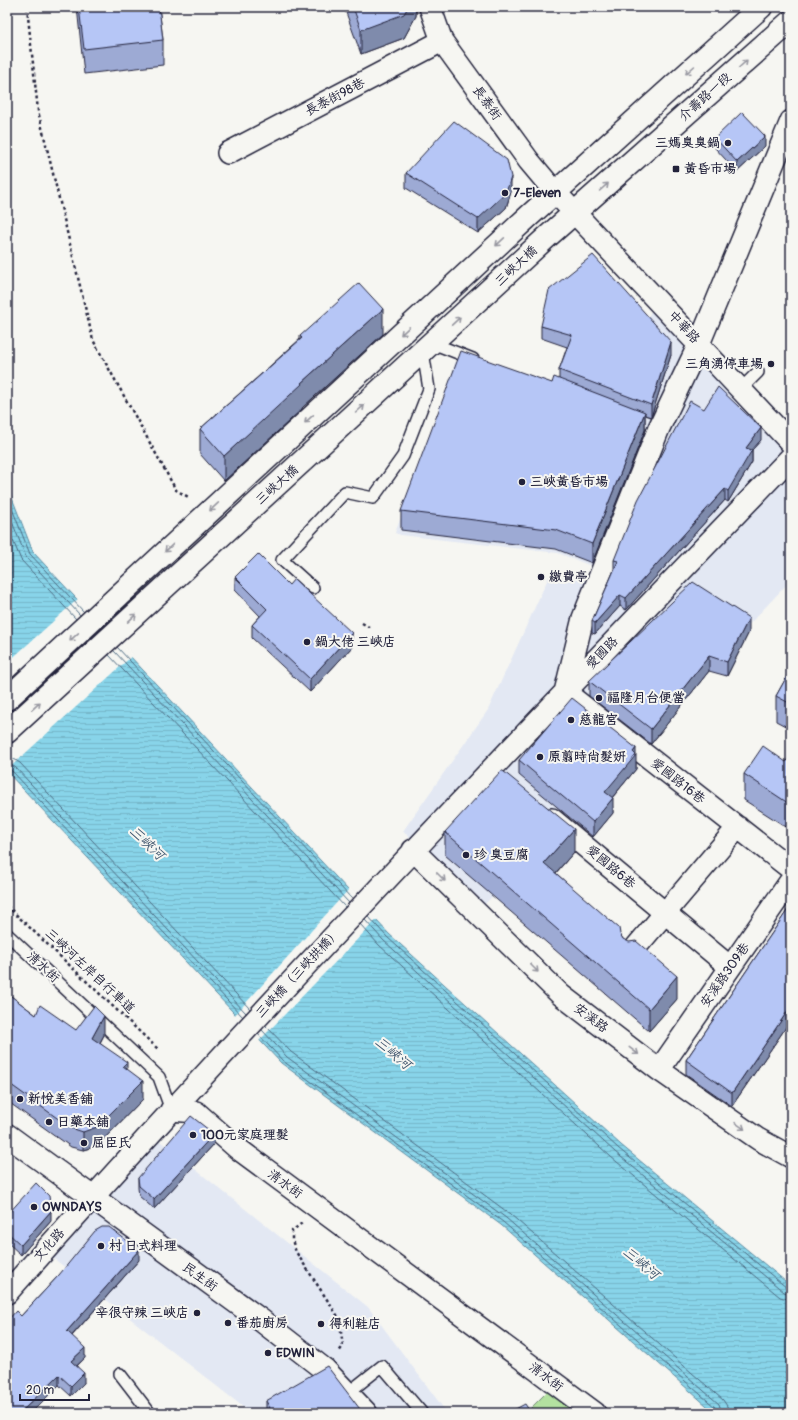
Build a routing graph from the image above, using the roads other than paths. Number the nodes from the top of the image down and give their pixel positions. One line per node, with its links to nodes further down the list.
1 (430, 7): 4 (street, 長泰街)
2 (761, 7): 7 (main road, one-way to 7)
3 (791, 21): 8 (main road, 介壽路一段, one-way to 3)
4 (442, 41): 6 (street, 長泰街98巷); 7 (street, 長泰街)
5 (791, 120): 11 (street)
6 (228, 153)
7 (555, 192): 8 (street, 長泰街); 19 (main road, 三峽大橋, one-way to 19)
8 (574, 213): 9 (main road, 介壽路一段); 11 (street, 中華路)
9 (547, 237): 10 (main road, 三峽大橋, one-way to 9)
10 (428, 348): 12 (lane); 17 (lane); 20 (main road, 三峽大橋, one-way to 10)
11 (708, 348): 14 (street, 中華路); 18 (street)
12 (484, 362)
13 (758, 372): 14 (lane)
14 (741, 389): 15 (street, 中華路)
15 (791, 443)
16 (791, 457): 18 (street, 愛國路)
17 (313, 588)
18 (565, 692): 21 (street, 愛國路); 24 (street, 愛國路16巷)
19 (7, 699)
20 (7, 732)
21 (492, 768): 22 (street); 25 (street, 愛國路)
22 (510, 783)
23 (540, 808): 28 (street, 愛國路6巷)
24 (738, 828): 26 (street, 愛國路16巷); 28 (street)
25 (413, 850): 32 (street, 安溪路, one-way to 32); 33 (street, 三峽橋（三峽拱橋）)
26 (791, 869)
27 (791, 880): 31 (street, 安溪路309巷)
28 (666, 913): 30 (street); 31 (street, 愛國路6巷)
29 (7, 934): 33 (lane, 清水街)
30 (632, 953)
31 (730, 967): 32 (street, 安溪路309巷)
32 (659, 1070): 35 (street, 安溪路, one-way to 35)
33 (177, 1104): 36 (street, 三峽橋（三峽拱橋）); 43 (street, 清水街)
34 (7, 1135): 36 (main road, 民生街)
35 (791, 1157)
36 (91, 1198): 37 (street, 文化路); 39 (main road, 民生街)
37 (7, 1293)
38 (120, 1374): 40 (lane)
39 (348, 1393): 41 (main road, 民生街); 42 (lane)
40 (150, 1413)
41 (366, 1413)
42 (422, 1413)
43 (595, 1413)

